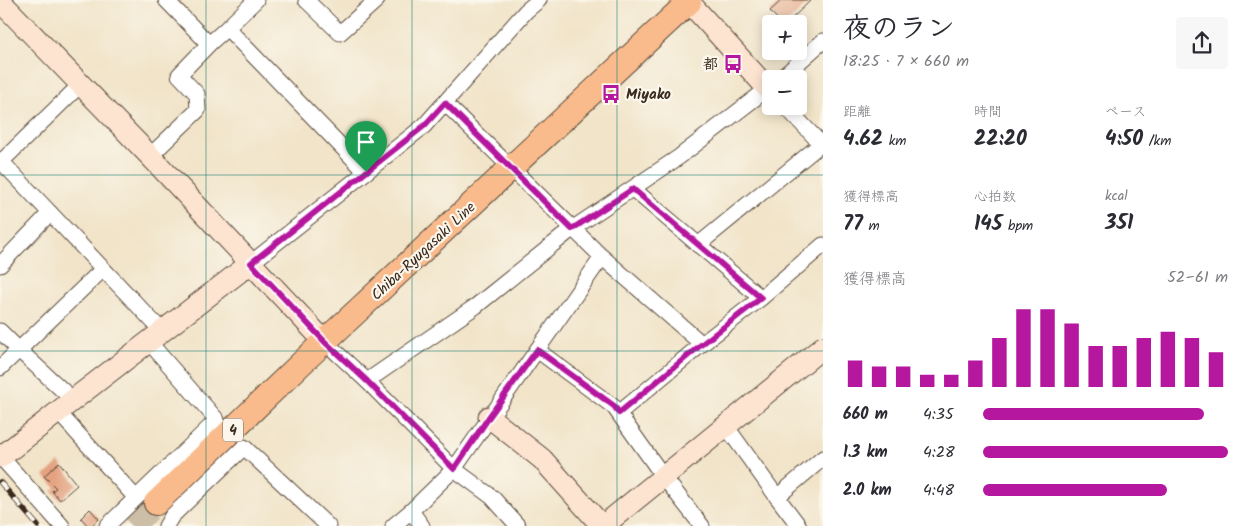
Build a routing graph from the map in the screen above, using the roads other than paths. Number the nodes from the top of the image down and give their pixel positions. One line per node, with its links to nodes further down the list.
1 (166, 0): 10 (street)
2 (256, 0): 8 (street)
3 (306, 0): 4 (street)
4 (378, 0)
5 (539, 0): 15 (street)
6 (0, 1): 13 (street)
7 (689, 1): 12 (street); 20 (main road, Chiba-Ryugasaki Line / 4)
8 (227, 28): 10 (street); 21 (street)
9 (823, 41): 11 (street)
10 (209, 44): 18 (street)
11 (791, 70)
12 (762, 75)
13 (81, 84): 18 (street); 19 (street)
14 (762, 94): 22 (street)
15 (445, 103): 20 (street); 21 (street)
16 (794, 115): 17 (street)
17 (822, 145): 25 (street)
18 (150, 156): 28 (street)
19 (0, 162): 23 (street)
20 (511, 169): 24 (street); 34 (main road, Chiba-Ryugasaki Line / 4)
21 (366, 172): 28 (street)
22 (633, 189): 24 (street); 25 (street)
23 (50, 213): 29 (street); 30 (street)
24 (572, 229): 27 (street); 40 (street)
25 (698, 245): 31 (street)
26 (823, 245): 31 (street)
27 (602, 257): 35 (street); 38 (street)
28 (251, 263): 33 (street); 34 (street)
29 (0, 265)
30 (103, 269): 33 (street); 37 (street)
31 (761, 298): 35 (street)
32 (0, 331): 37 (street)
33 (155, 337): 41 (street); 50 (street)
34 (325, 342): 40 (street); 50 (main road, Chiba-Ryugasaki Line / 4)
35 (702, 344): 42 (street)
36 (823, 347): 44 (street)
37 (19, 350): 39 (street); 41 (street)
38 (537, 350): 42 (street); 43 (street)
39 (0, 368)
40 (367, 381): 47 (street)
41 (65, 406): 45 (street); 50 (street)
42 (619, 413): 48 (street)
43 (489, 417): 47 (street); 59 (street)
44 (726, 426): 48 (street); 49 (street)
45 (1, 457): 52 (street)
46 (823, 458): 49 (street)
47 (454, 469): 51 (street); 58 (street)
48 (663, 476): 59 (street); 60 (street)
49 (777, 497): 61 (street)
50 (146, 500): 53 (street)
51 (411, 511): 56 (street); 57 (street)
52 (62, 526)
53 (107, 526)
54 (166, 526): 55 (street)
55 (328, 526)
56 (393, 526)
57 (422, 526)
58 (518, 526)
59 (602, 526)
60 (702, 526)
61 (799, 526)

